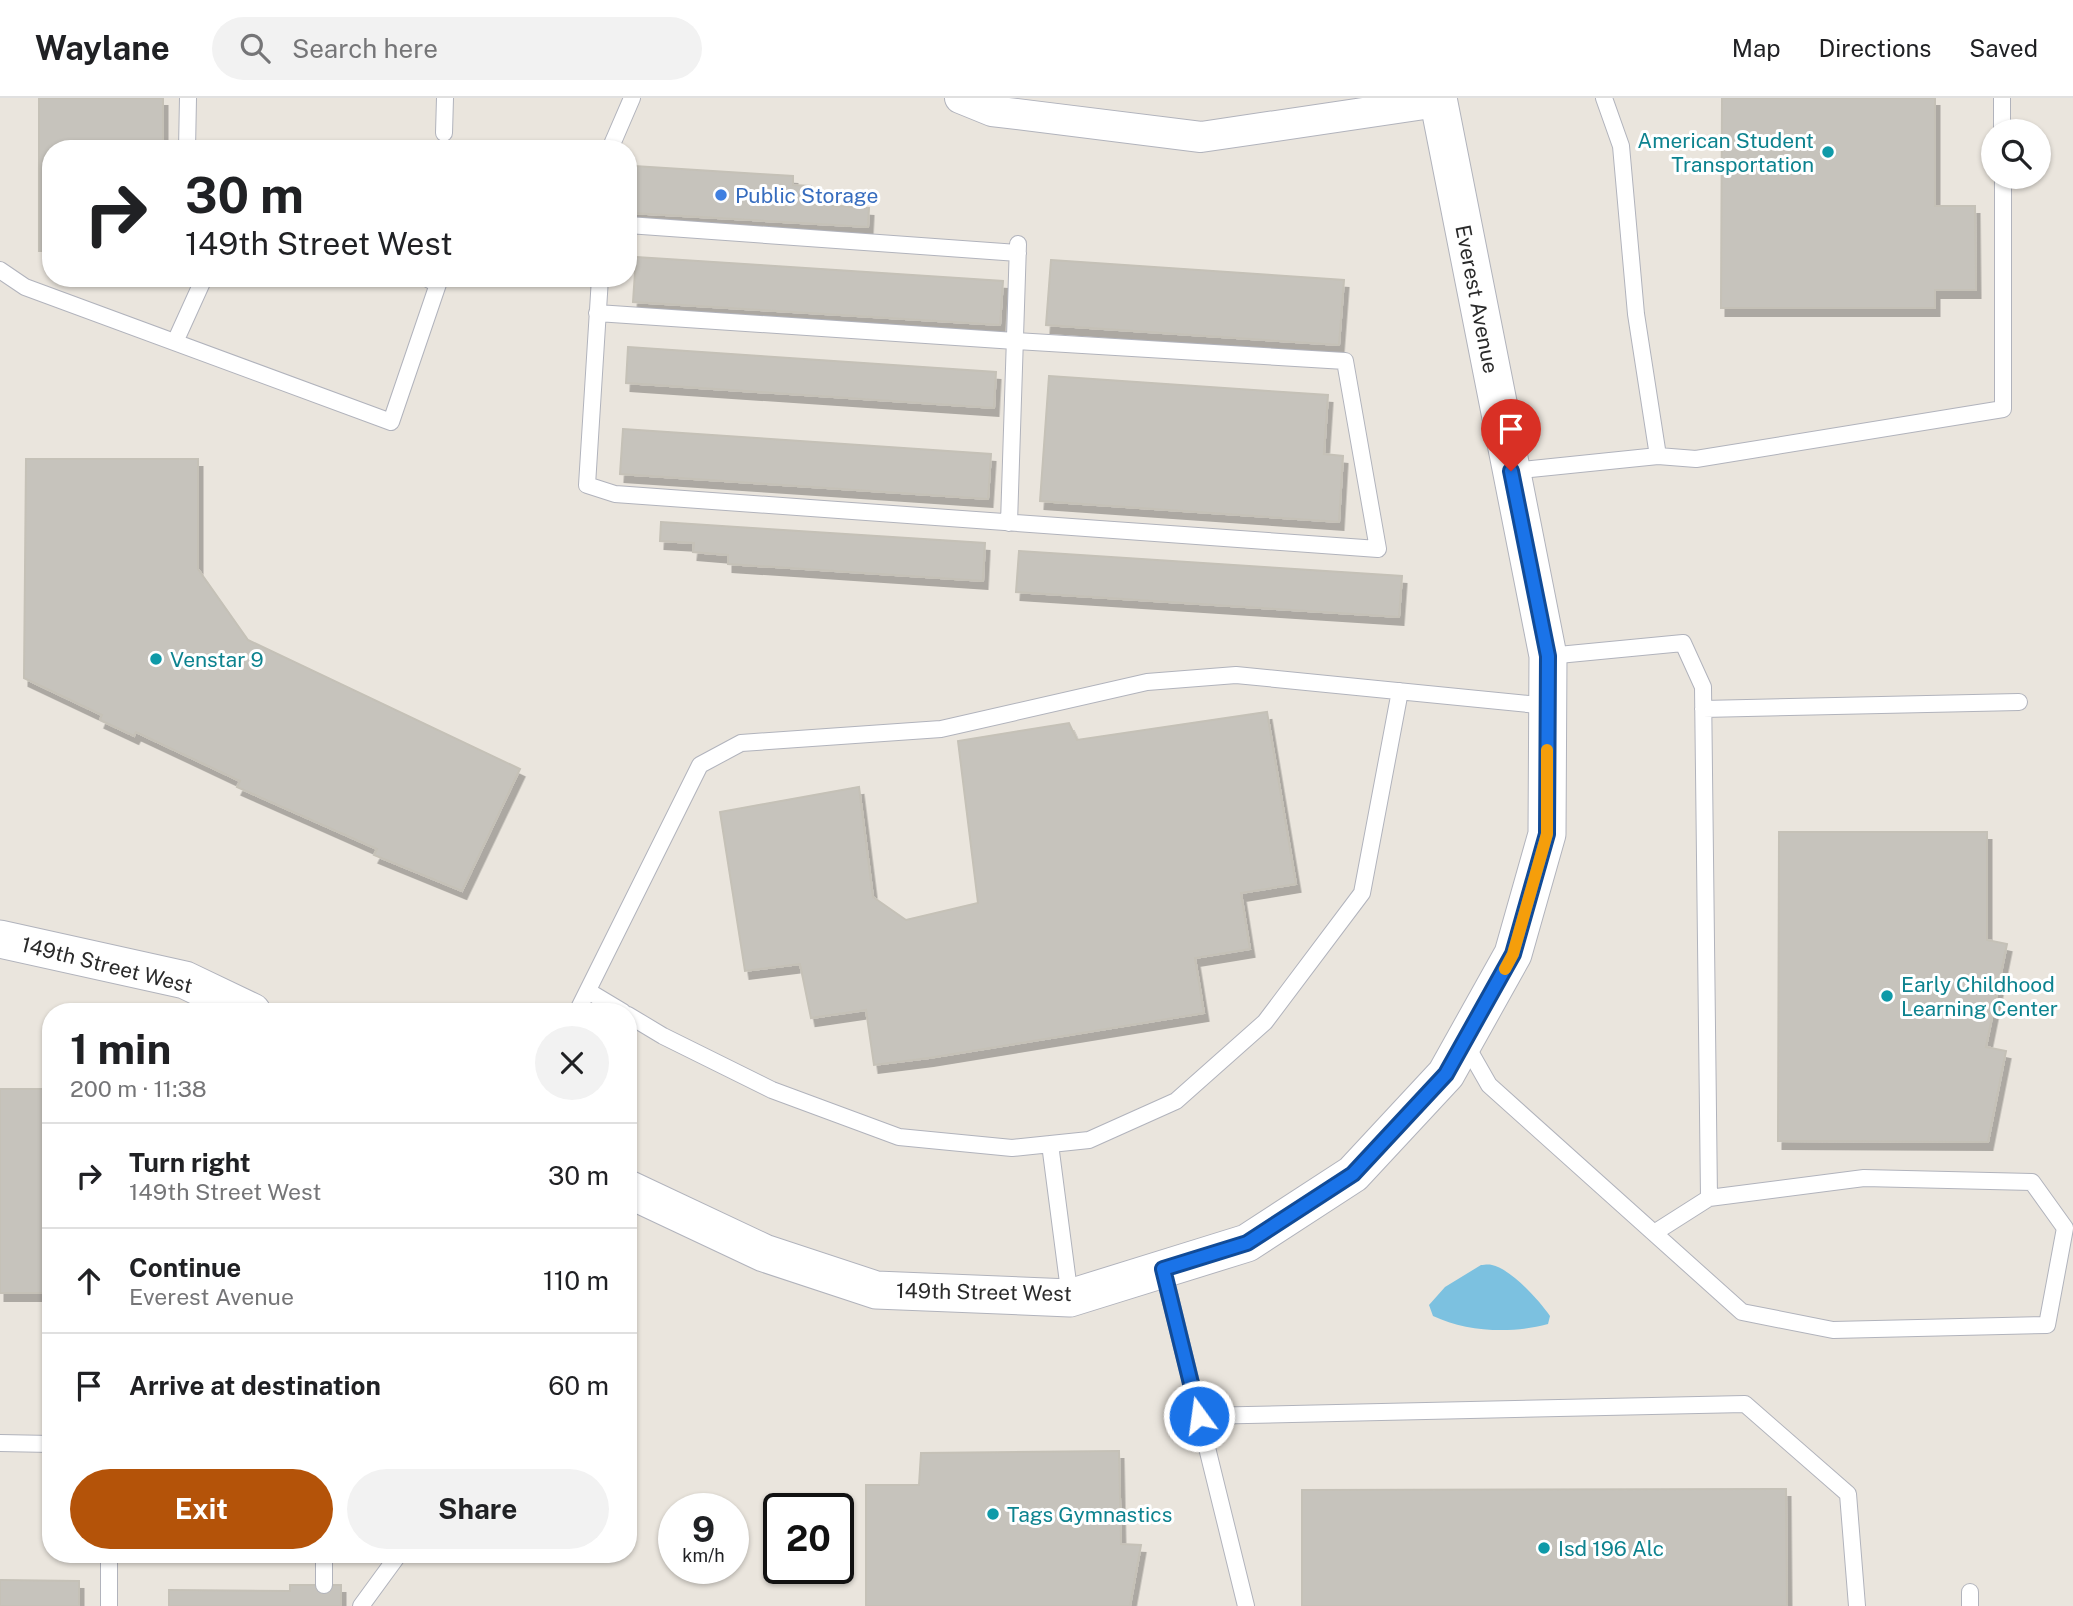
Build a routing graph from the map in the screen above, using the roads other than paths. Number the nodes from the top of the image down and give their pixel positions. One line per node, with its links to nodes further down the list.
1 (188, 98): 10 (lane)
2 (445, 98): 9 (lane)
3 (632, 98): 11 (lane)
4 (960, 98): 7 (street)
5 (1604, 98): 21 (lane)
6 (2002, 98): 8 (lane)
7 (1438, 100): 22 (street, Everest Avenue)
8 (2003, 119)
9 (444, 133)
10 (187, 140)
11 (614, 140)
12 (2003, 189): 21 (lane)
13 (637, 226): 19 (lane)
14 (0, 270): 20 (lane)
15 (200, 287): 20 (lane)
16 (437, 287): 20 (lane)
17 (599, 287): 18 (lane)
18 (597, 313): 19 (lane); 23 (lane)
19 (1015, 341): 23 (lane); 23 (lane)
20 (175, 342)
21 (1658, 456): 22 (lane)
22 (1511, 471): 24 (street, Everest Avenue)
23 (1009, 523)
24 (1548, 656): 27 (street, Everest Avenue); 28 (lane)
25 (1400, 691): 27 (lane); 31 (lane); 37 (lane)
26 (2019, 702): 28 (lane)
27 (1548, 706): 29 (street, Everest Avenue)
28 (1703, 709): 39 (lane)
29 (1547, 834): 36 (street, 149th Street West)
30 (0, 939): 32 (street, 149th Street West)
31 (588, 990): 33 (lane); 34 (lane)
32 (233, 1003)
33 (582, 1003)
34 (609, 1003)
35 (637, 1020): 37 (lane)
36 (1464, 1041): 40 (lane); 41 (street, 149th Street West)
37 (1050, 1144): 42 (lane)
38 (637, 1193): 42 (street, 149th Street West)
39 (1709, 1198): 40 (lane); 40 (lane)
40 (1654, 1233)
41 (1163, 1269): 42 (street, 149th Street West); 43 (lane)
42 (1070, 1298)
43 (1199, 1416): 52 (lane); 53 (lane)
44 (0, 1443): 45 (lane)
45 (42, 1444)
46 (109, 1563): 50 (lane)
47 (324, 1563): 49 (lane)
48 (392, 1563): 51 (lane)
49 (324, 1585)
50 (109, 1606)
51 (361, 1606)
52 (1246, 1606)
53 (1857, 1606)

